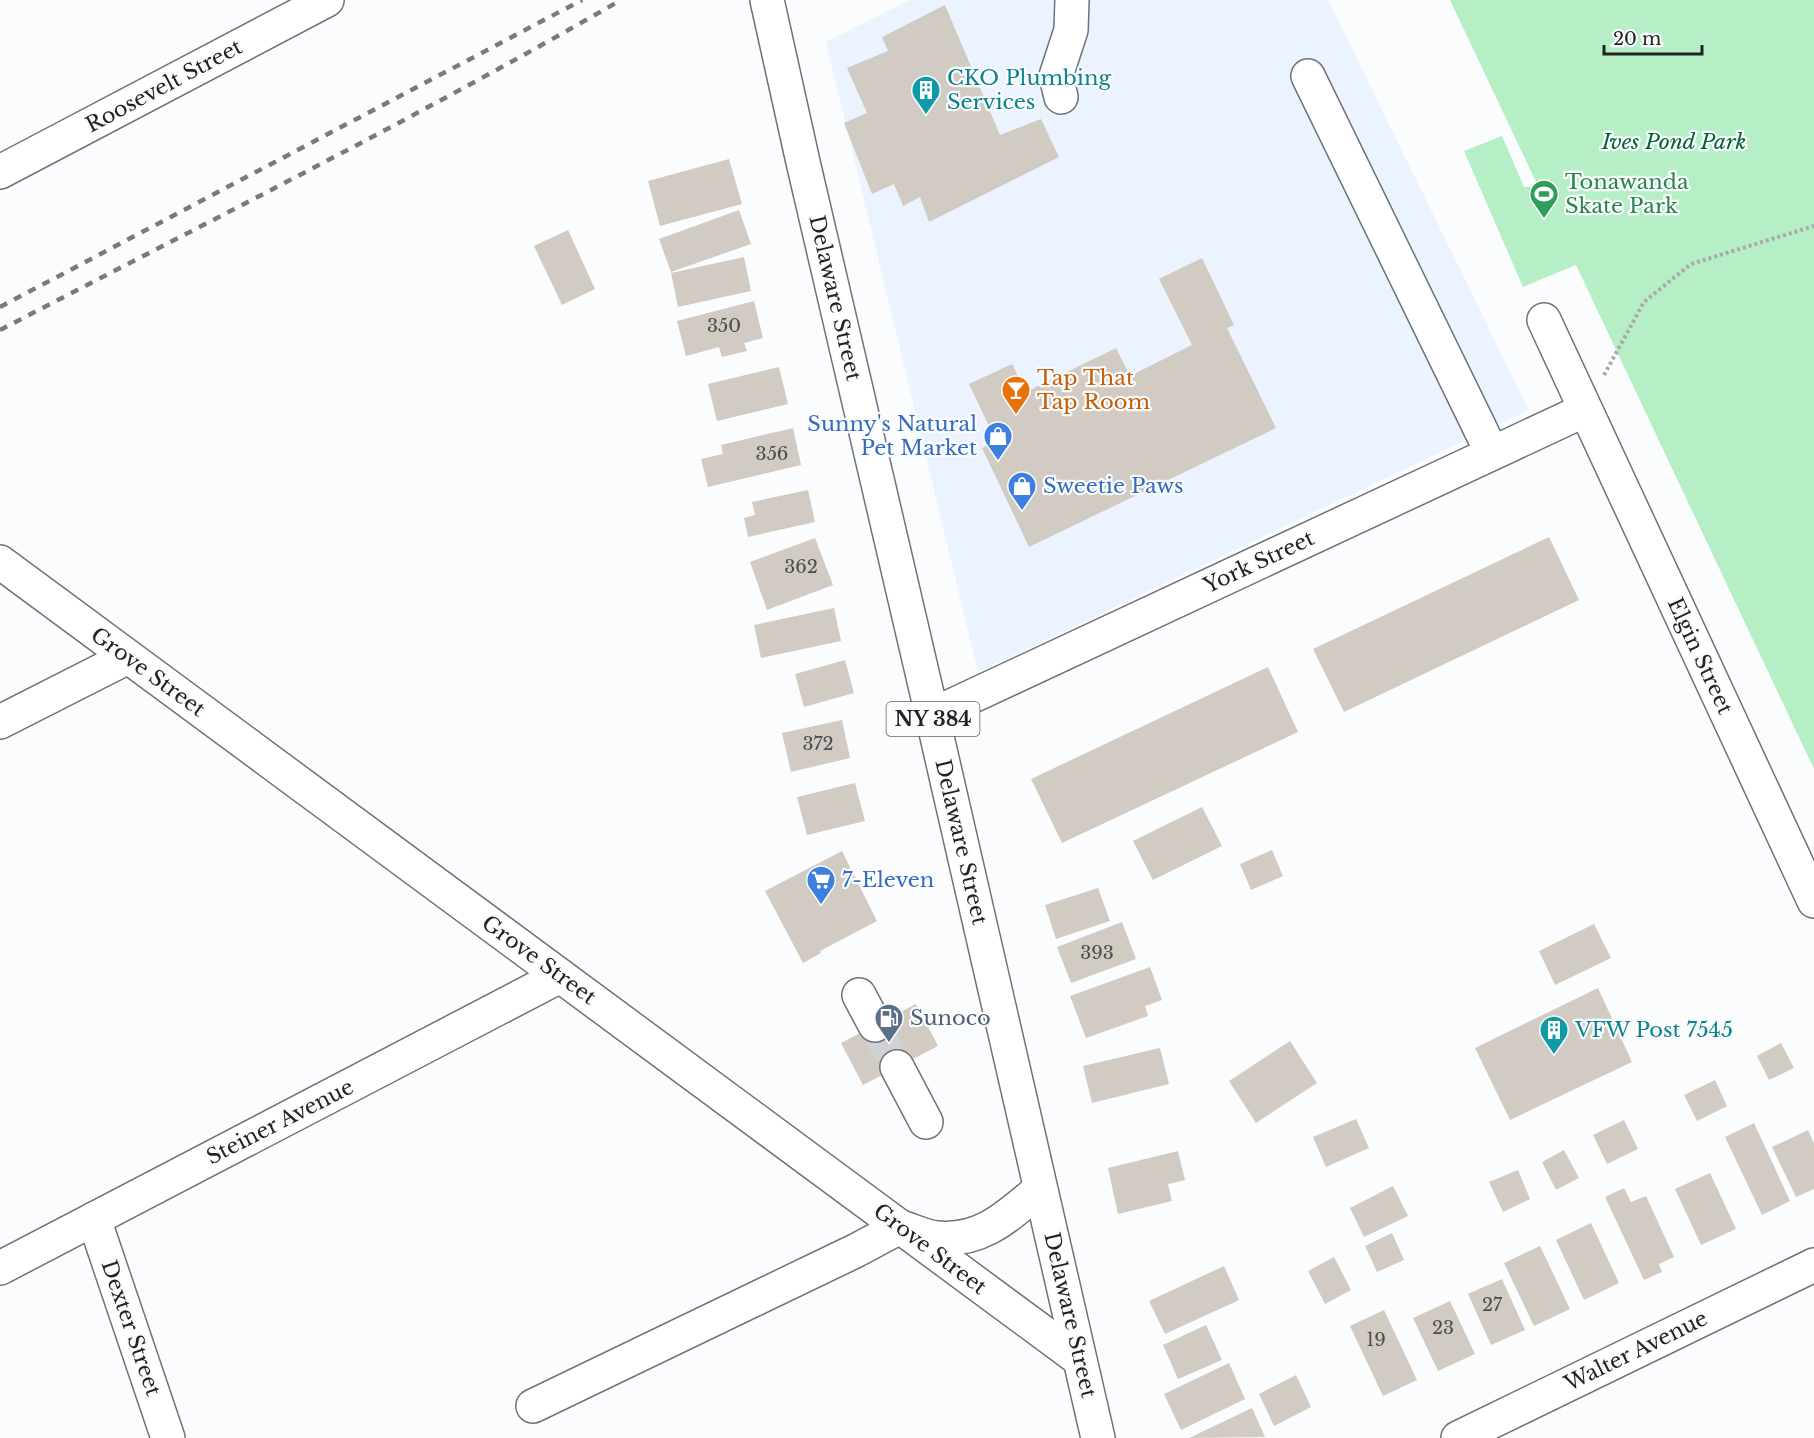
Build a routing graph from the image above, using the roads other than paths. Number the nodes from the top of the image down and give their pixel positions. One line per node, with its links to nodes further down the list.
1 (327, 0): 6 (street, Roosevelt Street)
2 (1072, 0): 5 (street)
3 (775, 3): 12 (street, Delaware Street / NY 384)
4 (1308, 76): 9 (street)
5 (1061, 97)
6 (0, 172)
7 (1544, 320): 8 (street, Elgin Street)
8 (1586, 410): 9 (street, York Street); 14 (street, Elgin Street)
9 (1492, 453): 12 (street, York Street)
10 (0, 562): 11 (street, Grove Street)
11 (128, 657): 13 (street); 15 (street, Grove Street)
12 (933, 715): 20 (street, Delaware Street / NY 384)
13 (0, 722)
14 (1814, 902)
15 (560, 976): 21 (street, Steiner Avenue); 22 (street, Grove Street)
16 (859, 995): 17 (street)
17 (875, 1025)
18 (897, 1067): 19 (street)
19 (926, 1122)
20 (1040, 1189): 22 (street); 25 (street, Delaware Street / NY 384)
21 (94, 1218): 24 (street, Steiner Avenue); 27 (street, Dexter Street)
22 (900, 1227): 25 (street, Grove Street); 26 (street)
23 (1814, 1265): 29 (street, Walter Avenue)
24 (0, 1268)
25 (1079, 1359): 28 (street, Delaware Street / NY 384)
26 (533, 1407)
27 (168, 1438)
28 (1098, 1438)
29 (1458, 1438)

